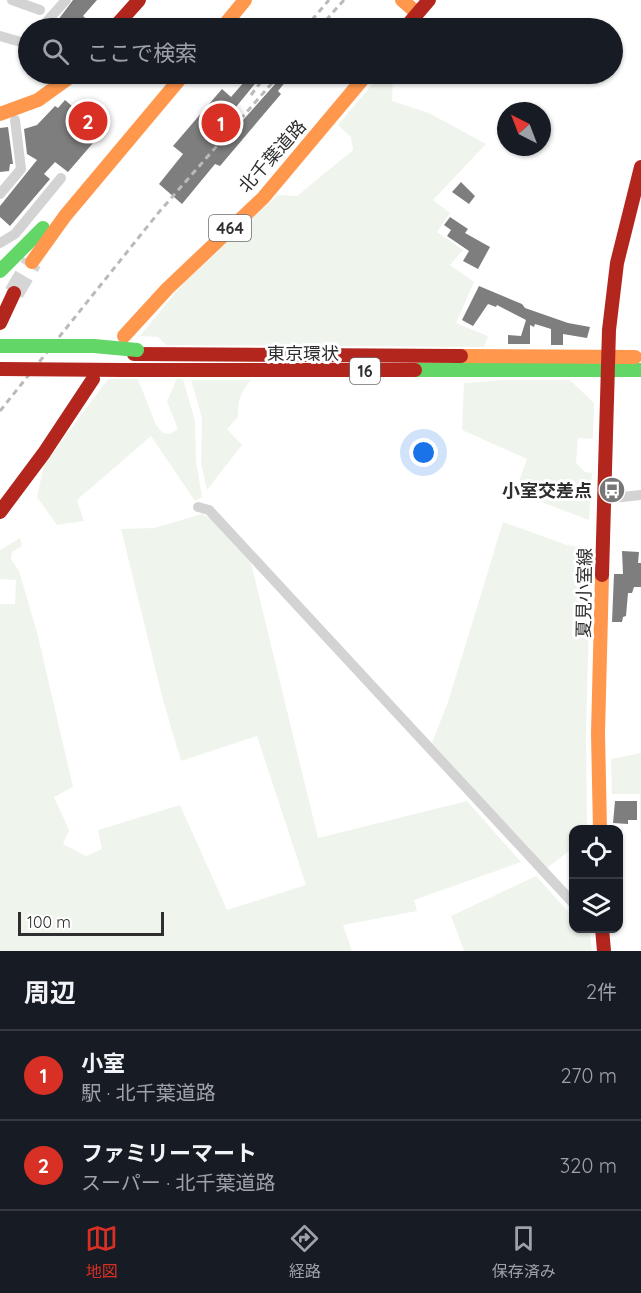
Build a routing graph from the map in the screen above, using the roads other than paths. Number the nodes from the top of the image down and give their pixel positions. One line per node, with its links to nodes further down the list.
1 (12, 0): 7 (street)
2 (66, 0): 9 (street)
3 (139, 0): 10 (main road)
4 (245, 0): 11 (main road)
5 (429, 0): 8 (main road)
6 (404, 2): 8 (main road)
7 (39, 5)
8 (417, 13): 12 (main road)
9 (50, 18)
10 (123, 18)
11 (230, 18)
12 (413, 18)
13 (0, 36): 14 (street)
14 (18, 41)
15 (58, 84): 19 (main road)
16 (176, 84): 18 (main road)
17 (359, 84): 30 (main road, 北千葉道路 / 464)
18 (152, 112): 26 (main road); 27 (main road)
19 (0, 114)
20 (15, 120): 23 (street)
21 (641, 167): 24 (main road, 夏見小室線)
22 (61, 178): 25 (street)
23 (0, 194)
24 (637, 200): 35 (main road, 夏見小室線)
25 (0, 243)
26 (32, 262)
27 (0, 271)
28 (14, 293): 29 (main road)
29 (0, 323)
30 (124, 336)
31 (0, 346): 32 (main road, bridge)
32 (135, 352): 33 (main road, 東京環状 / 16); 35 (main road, 東京環状 / 16)
33 (0, 354)
34 (641, 357): 35 (main road, 東京環状 / 16)
35 (608, 364): 36 (main road, 東京環状 / 16, bridge); 37 (main road, 東京環状 / 16); 40 (main road, 夏見小室線)
36 (0, 369)
37 (641, 370)
38 (93, 380): 42 (main road)
39 (641, 495): 40 (street)
40 (603, 499): 43 (main road, 夏見小室線)
41 (198, 507): 44 (street)
42 (0, 512)
43 (600, 825)
44 (569, 900)
45 (600, 933): 46 (main road)
46 (604, 951)

